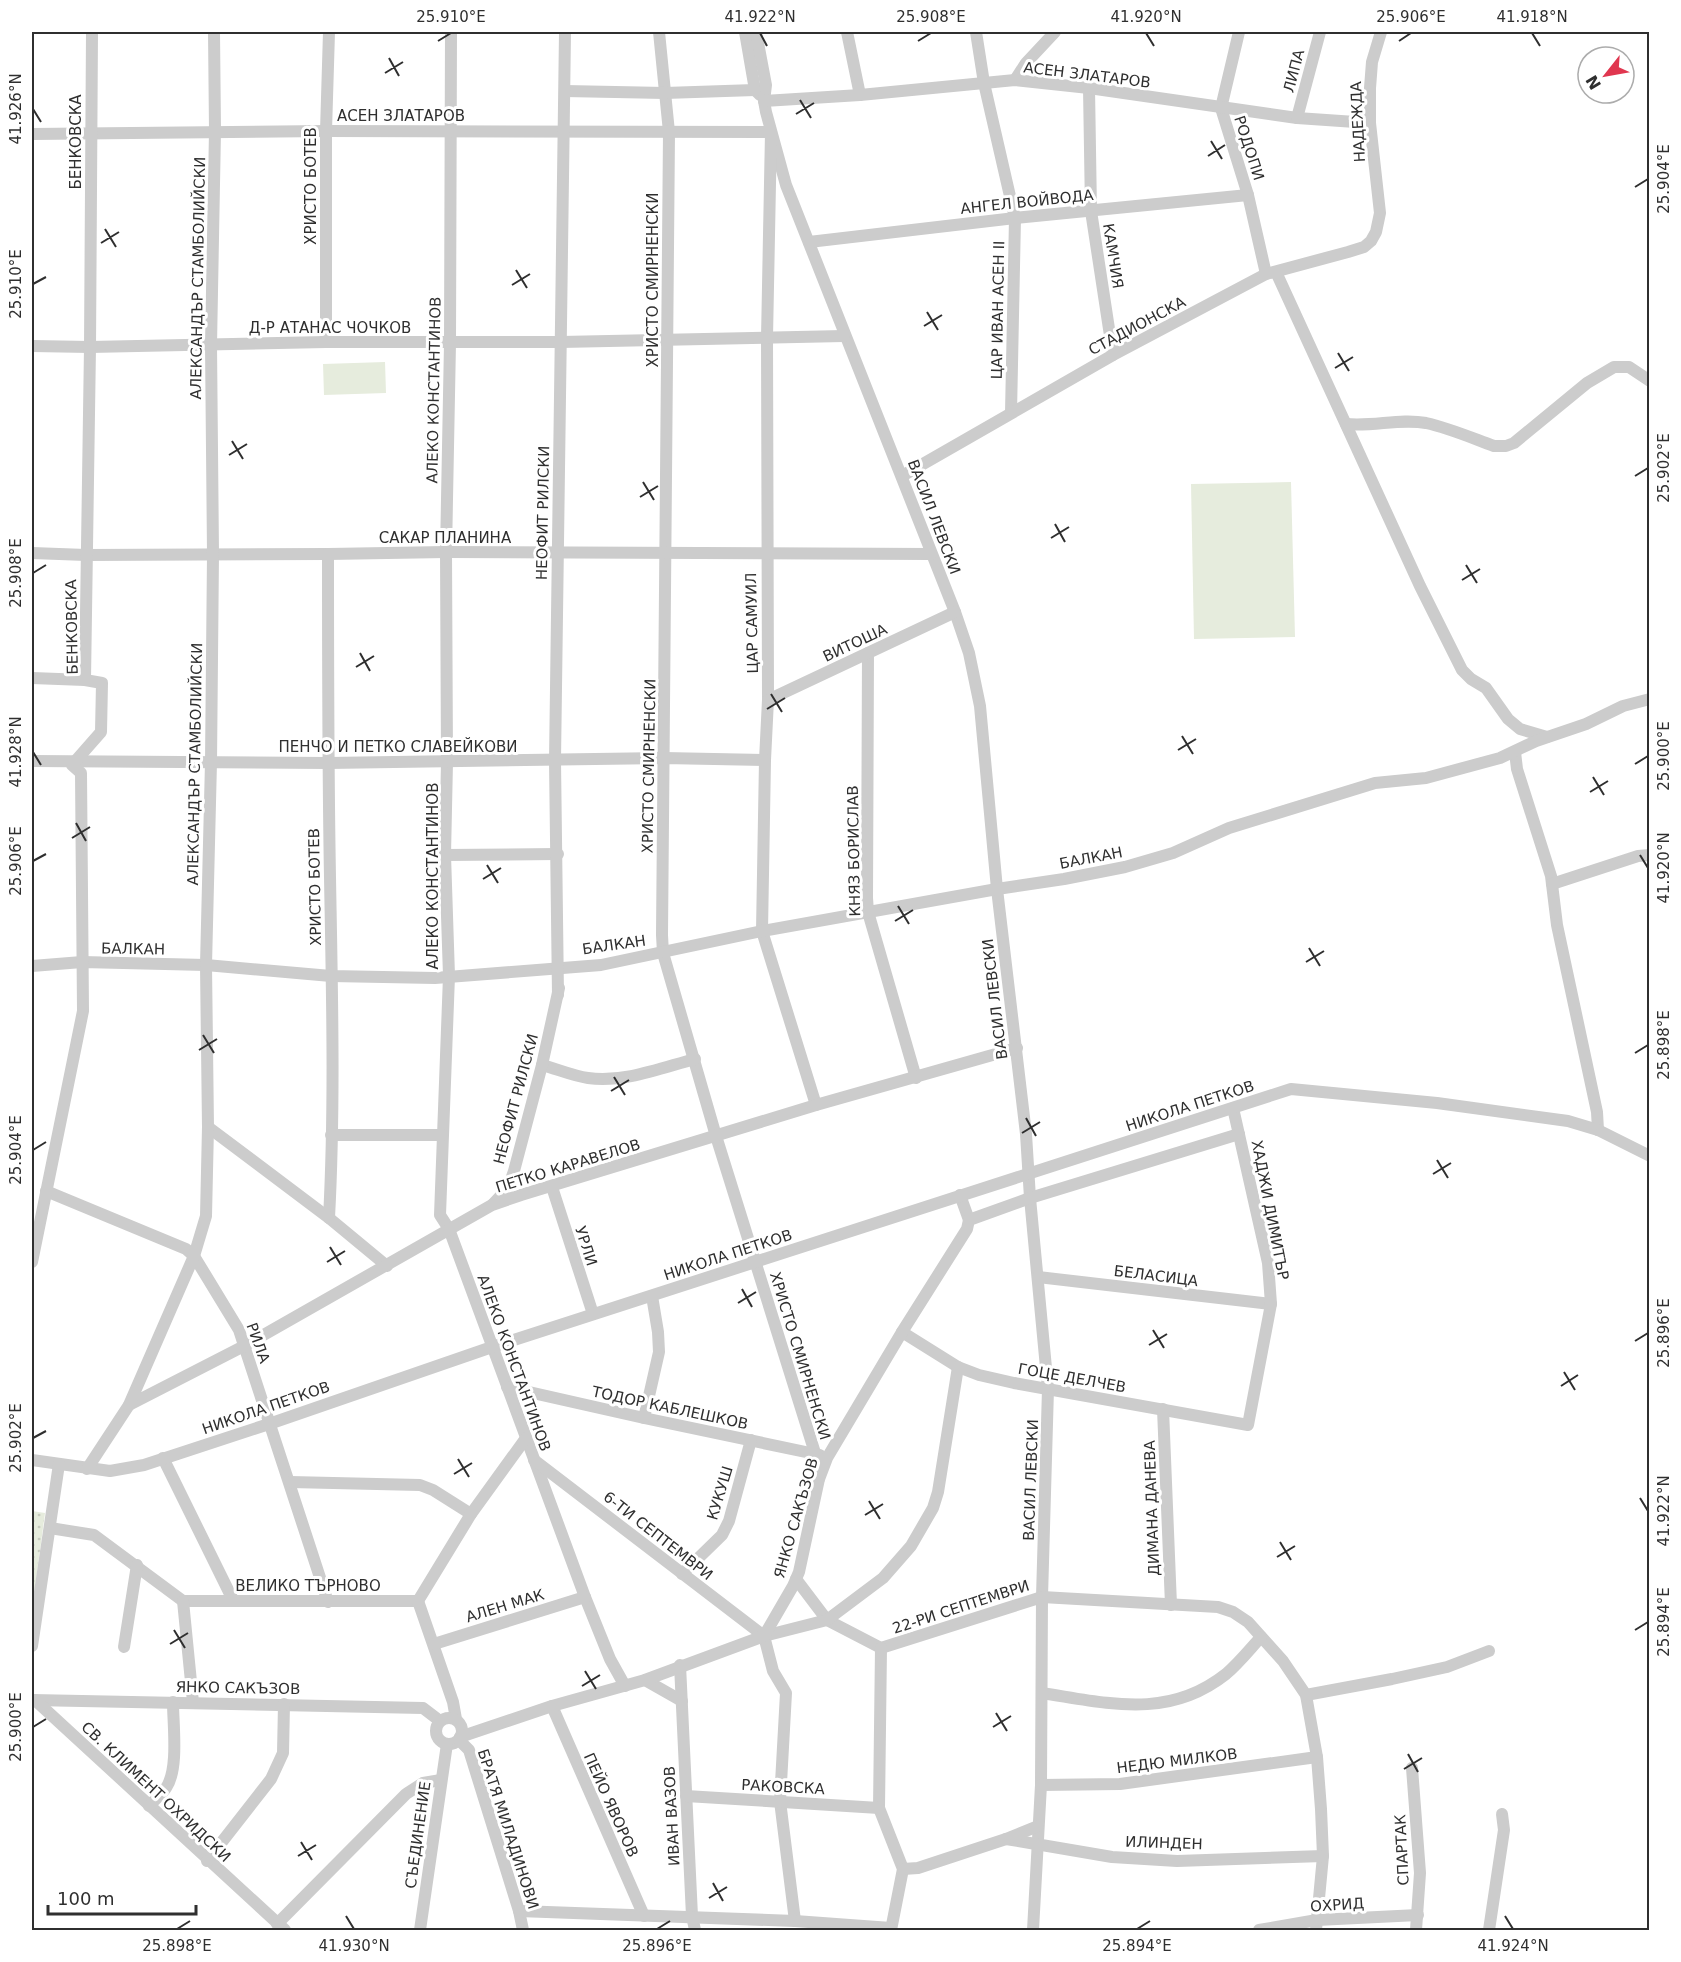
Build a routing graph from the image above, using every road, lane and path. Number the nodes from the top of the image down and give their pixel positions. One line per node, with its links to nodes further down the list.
1 (92, 32): 32 (street, БЕНКОВСКА)
2 (214, 32): 27 (street, АЛЕКСАНДЪР СТАМБОЛИЙСКИ)
3 (329, 32): 28 (street, ХРИСТО БОТЕВ)
4 (451, 32): 29 (street, АЛЕКО КОНСТАНТИНОВ)
5 (565, 32): 19 (street, НЕОФИТ РИЛСКИ)
6 (659, 32): 20 (street, ХРИСТО СМИРНЕНСКИ)
7 (745, 32): 18 (street)
8 (756, 32): 22 (street)
9 (847, 32): 21 (street)
10 (976, 32): 16 (street, ЦАР ИВАН АСЕН II)
11 (1055, 32): 15 (street)
12 (1239, 32): 23 (street, РОДОПИ)
13 (1320, 32): 24 (street, ЛИПА)
14 (1381, 32): 25 (street, НАДЕЖДА)
15 (1015, 80): 16 (street, АСЕН ЗЛАТАРОВ); 17 (street, АСЕН ЗЛАТАРОВ)
16 (984, 83): 21 (street, АСЕН ЗЛАТАРОВ); 37 (street, ЦАР ИВАН АСЕН II)
17 (1089, 88): 23 (street, АСЕН ЗЛАТАРОВ); 35 (street, КАМЧИЯ)
18 (755, 90): 20 (street); 22 (street)
19 (565, 92): 20 (street); 26 (street, НЕОФИТ РИЛСКИ)
20 (665, 93): 30 (street, ХРИСТО СМИРНЕНСКИ)
21 (860, 95): 22 (street, АСЕН ЗЛАТАРОВ)
22 (764, 101): 31 (street, ВАСИЛ ЛЕВСКИ)
23 (1221, 108): 24 (street, АСЕН ЗЛАТАРОВ); 34 (street, РОДОПИ)
24 (1297, 118): 25 (street, АСЕН ЗЛАТАРОВ)
25 (1370, 123): 36 (street, НАДЕЖДА)
26 (564, 130): 29 (street, АСЕН ЗЛАТАРОВ); 30 (street, АСЕН ЗЛАТАРОВ); 44 (street, НЕОФИТ РИЛСКИ)
27 (215, 131): 28 (street, АСЕН ЗЛАТАРОВ); 32 (street, АСЕН ЗЛАТАРОВ); 46 (street, АЛЕКСАНДЪР СТАМБОЛИЙСКИ)
28 (326, 131): 29 (street, АСЕН ЗЛАТАРОВ); 43 (street, ХРИСТО БОТЕВ)
29 (450, 131): 45 (street, АЛЕКО КОНСТАНТИНОВ)
30 (669, 132): 31 (street, АСЕН ЗЛАТАРОВ); 42 (street, ХРИСТО СМИРНЕНСКИ)
31 (771, 132): 38 (street, ВАСИЛ ЛЕВСКИ); 41 (street, ЦАР САМУИЛ)
32 (90, 133): 33 (street, АСЕН ЗЛАТАРОВ); 48 (street, БЕНКОВСКА)
33 (32, 134)
34 (1248, 195): 35 (street, АНГЕЛ ВОЙВОДА); 39 (street, РОДОПИ)
35 (1092, 211): 37 (street, АНГЕЛ ВОЙВОДА); 49 (street, КАМЧИЯ)
36 (1380, 213): 39 (street, СТАДИОНСКА)
37 (1015, 218): 38 (street, АНГЕЛ ВОЙВОДА); 51 (street, ЦАР ИВАН АСЕН II)
38 (809, 242): 40 (street, ВАСИЛ ЛЕВСКИ)
39 (1271, 273): 49 (street, СТАДИОНСКА); 52 (street, РОДОПИ)
40 (844, 336): 41 (street, Д-Р АТАНАС ЧОЧКОВ); 53 (street, ВАСИЛ ЛЕВСКИ)
41 (767, 338): 42 (street, Д-Р АТАНАС ЧОЧКОВ); 59 (street, ЦАР САМУИЛ)
42 (668, 339): 44 (street, Д-Р АТАНАС ЧОЧКОВ); 58 (street, ХРИСТО СМИРНЕНСКИ)
43 (326, 342): 45 (street, Д-Р АТАНАС ЧОЧКОВ); 46 (street, Д-Р АТАНАС ЧОЧКОВ)
44 (561, 342): 45 (street, Д-Р АТАНАС ЧОЧКОВ); 56 (street, НЕОФИТ РИЛСКИ)
45 (450, 343): 54 (street, АЛЕКО КОНСТАНТИНОВ)
46 (211, 345): 48 (street, Д-Р АТАНАС ЧОЧКОВ); 57 (street, АЛЕКСАНДЪР СТАМБОЛИЙСКИ)
47 (32, 346): 48 (street, Д-Р АТАНАС ЧОЧКОВ)
48 (90, 347): 61 (street, БЕНКОВСКА)
49 (1113, 356): 51 (street, СТАДИОНСКА)
50 (1650, 381): 52 (street)
51 (1011, 413): 53 (street, СТАДИОНСКА)
52 (1346, 424): 69 (street, РОДОПИ)
53 (902, 476): 60 (street, ВАСИЛ ЛЕВСКИ)
54 (446, 552): 56 (street, САКАР ПЛАНИНА); 62 (street, САКАР ПЛАНИНА); 77 (street, АЛЕКО КОНСТАНТИНОВ)
55 (32, 553): 61 (street, САКАР ПЛАНИНА)
56 (557, 553): 58 (street, САКАР ПЛАНИНА); 75 (street, НЕОФИТ РИЛСКИ)
57 (213, 554): 61 (street, САКАР ПЛАНИНА); 62 (street, САКАР ПЛАНИНА); 76 (street, АЛЕКСАНДЪР СТАМБОЛИЙСКИ)
58 (665, 554): 59 (street, САКАР ПЛАНИНА); 71 (street, ХРИСТО СМИРНЕНСКИ)
59 (767, 554): 60 (street, САКАР ПЛАНИНА); 68 (street, ЦАР САМУИЛ)
60 (931, 554): 63 (street, ВАСИЛ ЛЕВСКИ)
61 (86, 555): 66 (street, БЕНКОВСКА)
62 (328, 555): 78 (street, ХРИСТО БОТЕВ)
63 (955, 612): 64 (street, ВИТОША); 83 (street, ВАСИЛ ЛЕВСКИ)
64 (868, 653): 68 (street, ВИТОША); 84 (street, КНЯЗ БОРИСЛАВ)
65 (32, 678): 66 (street)
66 (85, 680): 74 (street, БЕНКОВСКА)
67 (1650, 699): 69 (street, БАЛКАН)
68 (768, 700): 72 (street, ЦАР САМУИЛ)
69 (1547, 737): 70 (street, БАЛКАН)
70 (1515, 752): 82 (street); 83 (street, БАЛКАН)
71 (664, 759): 72 (street, ПЕНЧО И ПЕТКО СЛАВЕЙКОВИ); 75 (street, ПЕНЧО И ПЕТКО СЛАВЕЙКОВИ); 86 (street, ХРИСТО СМИРНЕНСКИ)
72 (765, 760): 85 (street, ЦАР САМУИЛ)
73 (32, 761): 74 (street, ПЕНЧО И ПЕТКО СЛАВЕЙКОВИ)
74 (74, 761): 76 (street, ПЕНЧО И ПЕТКО СЛАВЕЙКОВИ); 87 (street)
75 (555, 761): 77 (street, ПЕНЧО И ПЕТКО СЛАВЕЙКОВИ); 79 (street, НЕОФИТ РИЛСКИ)
76 (211, 762): 78 (street, ПЕНЧО И ПЕТКО СЛАВЕЙКОВИ); 88 (street, АЛЕКСАНДЪР СТАМБОЛИЙСКИ)
77 (447, 762): 78 (street, ПЕНЧО И ПЕТКО СЛАВЕЙКОВИ); 80 (street, АЛЕКО КОНСТАНТИНОВ)
78 (328, 763): 91 (street, ХРИСТО БОТЕВ)
79 (558, 854): 80 (street); 90 (street, НЕОФИТ РИЛСКИ)
80 (445, 855): 92 (street, АЛЕКО КОНСТАНТИНОВ)
81 (1650, 855): 82 (street)
82 (1552, 884): 100 (street)
83 (997, 889): 84 (street, БАЛКАН); 93 (street, ВАСИЛ ЛЕВСКИ)
84 (868, 912): 85 (street, БАЛКАН); 96 (street, КНЯЗ БОРИСЛАВ)
85 (762, 932): 86 (street, БАЛКАН); 97 (street, ЦАР САМУИЛ)
86 (663, 953): 90 (street, БАЛКАН); 94 (street, ХРИСТО СМИРНЕНСКИ)
87 (82, 962): 88 (street, БАЛКАН); 89 (street, БАЛКАН); 108 (street)
88 (206, 965): 91 (street, БАЛКАН); 99 (street, АЛЕКСАНДЪР СТАМБОЛИЙСКИ)
89 (32, 966)
90 (560, 968): 92 (street, БАЛКАН); 95 (street, НЕОФИТ РИЛСКИ)
91 (331, 976): 92 (street, БАЛКАН); 102 (street, ХРИСТО БОТЕВ)
92 (449, 976): 103 (street, АЛЕКО КОНСТАНТИНОВ)
93 (1017, 1048): 96 (street, ПЕТКО КАРАВЕЛОВ); 106 (street, ВАСИЛ ЛЕВСКИ)
94 (695, 1059): 95 (street); 104 (street, ХРИСТО СМИРНЕНСКИ)
95 (542, 1065): 111 (street, НЕОФИТ РИЛСКИ)
96 (916, 1078): 97 (street, ПЕТКО КАРАВЕЛОВ)
97 (816, 1105): 104 (street, ПЕТКО КАРАВЕЛОВ)
98 (1233, 1108): 100 (street, НИКОЛА ПЕТКОВ); 101 (street, ХАДЖИ ДИМИТЪР); 106 (street, НИКОЛА ПЕТКОВ)
99 (208, 1127): 112 (street); 115 (street, АЛЕКСАНДЪР СТАМБОЛИЙСКИ)
100 (1598, 1130): 105 (street, НИКОЛА ПЕТКОВ)
101 (1239, 1134): 110 (street); 121 (street, ХАДЖИ ДИМИТЪР)
102 (331, 1135): 103 (street); 112 (street, ХРИСТО БОТЕВ)
103 (442, 1135): 114 (street, АЛЕКО КОНСТАНТИНОВ)
104 (716, 1136): 107 (street, ПЕТКО КАРАВЕЛОВ); 116 (street, ХРИСТО СМИРНЕНСКИ)
105 (1650, 1156)
106 (1028, 1174): 109 (street, НИКОЛА ПЕТКОВ); 110 (street, ВАСИЛ ЛЕВСКИ)
107 (552, 1187): 111 (street, ПЕТКО КАРАВЕЛОВ); 122 (street, УРЛИ)
108 (46, 1191): 115 (street, РИЛА); 117 (street)
109 (960, 1195): 113 (street); 116 (street, НИКОЛА ПЕТКОВ)
110 (1030, 1198): 113 (street); 119 (street, ВАСИЛ ЛЕВСКИ)
111 (492, 1205): 114 (street, ПЕТКО КАРАВЕЛОВ)
112 (330, 1218): 118 (street)
113 (969, 1220): 123 (street, ЯНКО САКЪЗОВ)
114 (449, 1229): 118 (street, ПЕТКО КАРАВЕЛОВ); 125 (street, АЛЕКО КОНСТАНТИНОВ)
115 (194, 1256): 124 (street, РИЛА); 129 (street, АЛЕКСАНДЪР СТАМБОЛИЙСКИ)
116 (755, 1261): 120 (street, НИКОЛА ПЕТКОВ); 136 (street, ХРИСТО СМИРНЕНСКИ)
117 (32, 1262)
118 (387, 1266): 124 (street, ПЕТКО КАРАВЕЛОВ)
119 (1038, 1277): 121 (street, БЕЛАСИЦА); 128 (street, ВАСИЛ ЛЕВСКИ)
120 (652, 1296): 122 (street, НИКОЛА ПЕТКОВ); 131 (street)
121 (1271, 1304): 133 (street, ХАДЖИ ДИМИТЪР)
122 (593, 1314): 125 (street, НИКОЛА ПЕТКОВ)
123 (902, 1332): 126 (street, ГОЦЕ ДЕЛЧЕВ); 138 (street, ЯНКО САКЪЗОВ)
124 (244, 1346): 129 (street, ПЕТКО КАРАВЕЛОВ); 132 (street, РИЛА)
125 (492, 1347): 127 (street, АЛЕКО КОНСТАНТИНОВ); 132 (street, НИКОЛА ПЕТКОВ)
126 (958, 1367): 128 (street, ГОЦЕ ДЕЛЧЕВ); 157 (street)
127 (507, 1387): 131 (street, ТОДОР КАБЛЕШКОВ); 134 (street, АЛЕКО КОНСТАНТИНОВ)
128 (1048, 1389): 130 (street, ГОЦЕ ДЕЛЧЕВ); 151 (street, ВАСИЛ ЛЕВСКИ)
129 (129, 1405): 142 (street, АЛЕКСАНДЪР СТАМБОЛИЙСКИ)
130 (1164, 1409): 133 (street, ГОЦЕ ДЕЛЧЕВ); 156 (street, ДИМАНА ДАНЕВА)
131 (644, 1419): 135 (street, ТОДОР КАБЛЕШКОВ)
132 (269, 1424): 137 (street, НИКОЛА ПЕТКОВ); 144 (street, РИЛА)
133 (1248, 1425)
134 (526, 1438): 140 (street, АЛЕКО КОНСТАНТИНОВ); 145 (street)
135 (751, 1440): 136 (street, ТОДОР КАБЛЕШКОВ); 148 (street, КУКУШ)
136 (815, 1453): 138 (street, ТОДОР КАБЛЕШКОВ); 143 (street, ХРИСТО СМИРНЕНСКИ)
137 (164, 1458): 142 (street, НИКОЛА ПЕТКОВ); 153 (street)
138 (827, 1458): 143 (street, ЯНКО САКЪЗОВ)
139 (32, 1460): 141 (street, НИКОЛА ПЕТКОВ)
140 (534, 1460): 148 (street, 6-ТИ СЕПТЕМВРИ); 150 (street, АЛЕКО КОНСТАНТИНОВ)
141 (59, 1464): 142 (street, НИКОЛА ПЕТКОВ); 146 (street)
142 (87, 1469)
143 (819, 1479): 149 (street, ЯНКО САКЪЗОВ)
144 (290, 1482): 145 (street); 155 (street, РИЛА)
145 (471, 1514): 154 (street)
146 (50, 1528): 147 (street); 161 (street)
147 (137, 1565): 152 (street); 162 (street)
148 (682, 1574): 158 (street, 6-ТИ СЕПТЕМВРИ)
149 (796, 1579): 157 (street, 22-РИ СЕПТЕМВРИ); 158 (street, ЯНКО САКЪЗОВ)
150 (585, 1597): 160 (street, АЛЕН МАК); 167 (street, АЛЕКО КОНСТАНТИНОВ)
151 (1042, 1597): 156 (street, 22-РИ СЕПТЕМВРИ); 163 (street, 22-РИ СЕПТЕМВРИ); 168 (street, ВАСИЛ ЛЕВСКИ)
152 (183, 1600): 153 (street, ВЕЛИКО ТЪРНОВО); 173 (street)
153 (233, 1600): 155 (street, ВЕЛИКО ТЪРНОВО)
154 (418, 1601): 155 (street, ВЕЛИКО ТЪРНОВО); 160 (street)
155 (328, 1602)
156 (1171, 1605): 159 (street, 22-РИ СЕПТЕМВРИ)
157 (827, 1620): 158 (street); 163 (street, 22-РИ СЕПТЕМВРИ)
158 (764, 1636): 165 (street); 184 (street)
159 (1262, 1637): 168 (street); 169 (street)
160 (434, 1644): 176 (street)
161 (32, 1645)
162 (124, 1647)
163 (881, 1648): 186 (street)
164 (1489, 1651): 169 (street)
165 (680, 1665): 166 (street); 171 (street, ИВАН ВАЗОВ)
166 (645, 1680): 167 (street); 171 (street)
167 (625, 1686): 175 (street)
168 (1042, 1693): 182 (street, ВАСИЛ ЛЕВСКИ)
169 (1306, 1695): 179 (street)
170 (33, 1700): 172 (street, ЯНКО САКЪЗОВ); 185 (street, СВ. КЛИМЕНТ ОХРИДСКИ)
171 (682, 1701): 183 (street, ИВАН ВАЗОВ)
172 (173, 1702): 173 (street, ЯНКО САКЪЗОВ); 185 (street)
173 (193, 1702): 174 (street, ЯНКО САКЪЗОВ)
174 (284, 1704): 177 (street, ЯНКО САКЪЗОВ); 192 (street)
175 (552, 1706): 178 (street); 196 (street, ПЕЙО ЯВОРОВ)
176 (456, 1719): 177 (street); 178 (street)
177 (440, 1721): 178 (street)
178 (455, 1740): 181 (street, СЪЕДИНЕНИЕ); 194 (street, БРАТЯ МИЛАДИНОВИ)
179 (1317, 1757): 182 (street, НЕДЮ МИЛКОВ); 191 (street)
180 (1412, 1768): 195 (street, СПАРТАК)
181 (441, 1780): 200 (street); 202 (street, СЪЕДИНЕНИЕ)
182 (1041, 1785): 188 (street, ВАСИЛ ЛЕВСКИ)
183 (686, 1796): 184 (street, РАКОВСКА); 197 (street, ИВАН ВАЗОВ)
184 (780, 1801): 186 (street, РАКОВСКА); 198 (street)
185 (149, 1806): 192 (street, СВ. КЛИМЕНТ ОХРИДСКИ)
186 (879, 1808): 193 (street)
187 (1502, 1814): 208 (street)
188 (1038, 1826): 189 (street, ИЛИНДЕН); 190 (street, ВАСИЛ ЛЕВСКИ)
189 (1006, 1839): 190 (street, ИЛИНДЕН); 193 (street, ИЛИНДЕН)
190 (1038, 1844): 191 (street, ИЛИНДЕН); 205 (street, ВАСИЛ ЛЕВСКИ)
191 (1323, 1856): 199 (street)
192 (207, 1861): 200 (street, СВ. КЛИМЕНТ ОХРИДСКИ)
193 (903, 1869): 201 (street)
194 (519, 1911): 196 (street); 203 (street, БРАТЯ МИЛАДИНОВИ)
195 (1418, 1915): 199 (street, ОХРИД); 207 (street, СПАРТАК)
196 (644, 1916): 197 (street)
197 (692, 1916): 198 (street); 204 (street, ИВАН ВАЗОВ)
198 (795, 1921): 201 (street)
199 (1317, 1925): 206 (street, ОХРИД)
200 (281, 1927)
201 (891, 1929)
202 (420, 1930)
203 (523, 1930)
204 (695, 1930)
205 (1033, 1930)
206 (1259, 1930)
207 (1416, 1930)
208 (1489, 1930)

